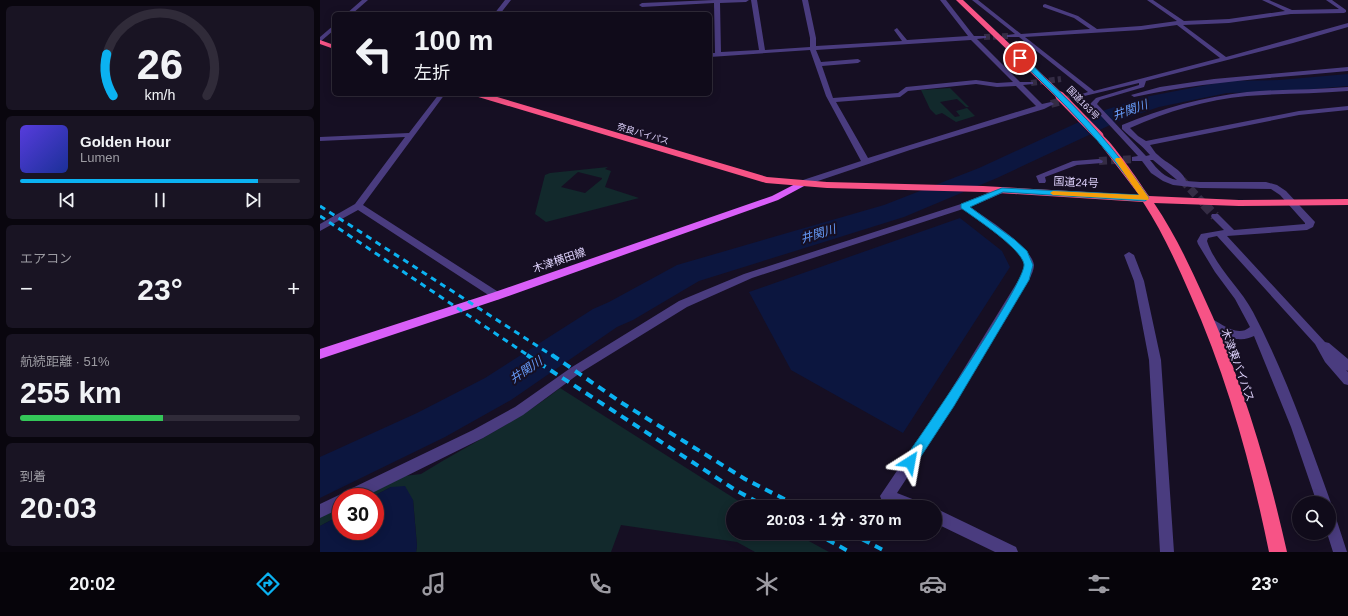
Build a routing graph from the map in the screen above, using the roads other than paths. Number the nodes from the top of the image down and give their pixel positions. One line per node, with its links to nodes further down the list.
1 (366, 0): 16 (street)
2 (508, 0): 17 (street)
3 (746, 0): 12 (street)
4 (754, 0): 33 (street)
5 (804, 0): 32 (street)
6 (943, 0): 27 (street)
7 (959, 0): 67 (highway, 国道163号, bridge)
8 (975, 0): 26 (street)
9 (1150, 0): 20 (street)
10 (1265, 0): 18 (street)
11 (1329, 0): 19 (street)
12 (717, 1): 13 (street); 35 (street)
13 (680, 4): 14 (street)
14 (642, 5)
15 (1045, 6): 24 (street)
16 (351, 12)
17 (499, 12)
18 (1290, 12): 19 (street); 20 (street)
19 (1345, 12)
20 (1180, 23): 24 (street); 36 (street)
21 (1348, 25): 36 (street)
22 (332, 29): 29 (street)
23 (897, 30): 30 (street)
24 (1096, 31): 26 (street)
25 (1009, 36): 26 (street)
26 (1019, 36): 40 (street)
27 (972, 37): 28 (street); 30 (street); 44 (street)
28 (984, 37)
29 (320, 41): 31 (highway)
30 (905, 41): 32 (street)
31 (332, 46)
32 (814, 48): 33 (street); 38 (street)
33 (762, 52): 35 (street)
34 (712, 55): 35 (street)
35 (718, 55)
36 (1225, 59): 42 (street)
37 (858, 61): 38 (street)
38 (818, 64): 51 (street)
39 (1348, 69): 50 (street)
40 (1072, 78): 41 (street); 46 (street)
41 (1061, 79)
42 (1143, 80): 46 (street); 50 (street)
43 (1031, 83): 44 (street)
44 (1018, 84): 51 (street); 53 (street)
45 (1348, 89): 57 (street)
46 (1092, 92): 49 (street)
47 (440, 96): 55 (street)
48 (485, 96): 65 (highway, 奈良バイパス)
49 (1078, 97)
50 (1102, 98): 59 (street)
51 (832, 100): 62 (street)
52 (1051, 104): 53 (street)
53 (1042, 108): 62 (street)
54 (1348, 108): 57 (street)
55 (411, 135): 56 (street); 70 (street)
56 (320, 139)
57 (1145, 144): 58 (street)
58 (1155, 157): 59 (street); 63 (street)
59 (1144, 158): 60 (street); 69 (street)
60 (1135, 159)
61 (1099, 161): 64 (street)
62 (866, 162): 65 (street)
63 (1182, 180)
64 (1042, 181)
65 (803, 183): 66 (highway, 国道24号); 77 (main road, 木津横田線)
66 (1002, 190): 67 (highway, 国道24号); 71 (street)
67 (1145, 198): 69 (highway, 国道24号); 78 (highway, 木津東バイパス)
68 (1348, 202): 69 (highway, 国道24号)
69 (1292, 203): 75 (street)
70 (358, 206): 73 (street); 77 (street)
71 (964, 206): 84 (street); 86 (street)
72 (1215, 216): 75 (street)
73 (320, 228)
74 (1219, 233): 75 (street); 79 (street); 80 (street)
75 (1232, 234)
76 (1129, 255): 92 (street)
77 (496, 296): 81 (main road, 木津横田線)
78 (1207, 321): 79 (street); 93 (highway, 木津東バイパス)
79 (1256, 328): 85 (street)
80 (1318, 341): 82 (street); 83 (street)
81 (320, 354)
82 (1348, 366)
83 (1348, 380)
84 (368, 488)
85 (1322, 496)
86 (897, 500)
87 (332, 505): 88 (street)
88 (320, 511)
89 (942, 518): 91 (street)
90 (1336, 539): 94 (street)
91 (1011, 552)
92 (1167, 552)
93 (1278, 552)
94 (1340, 552)

